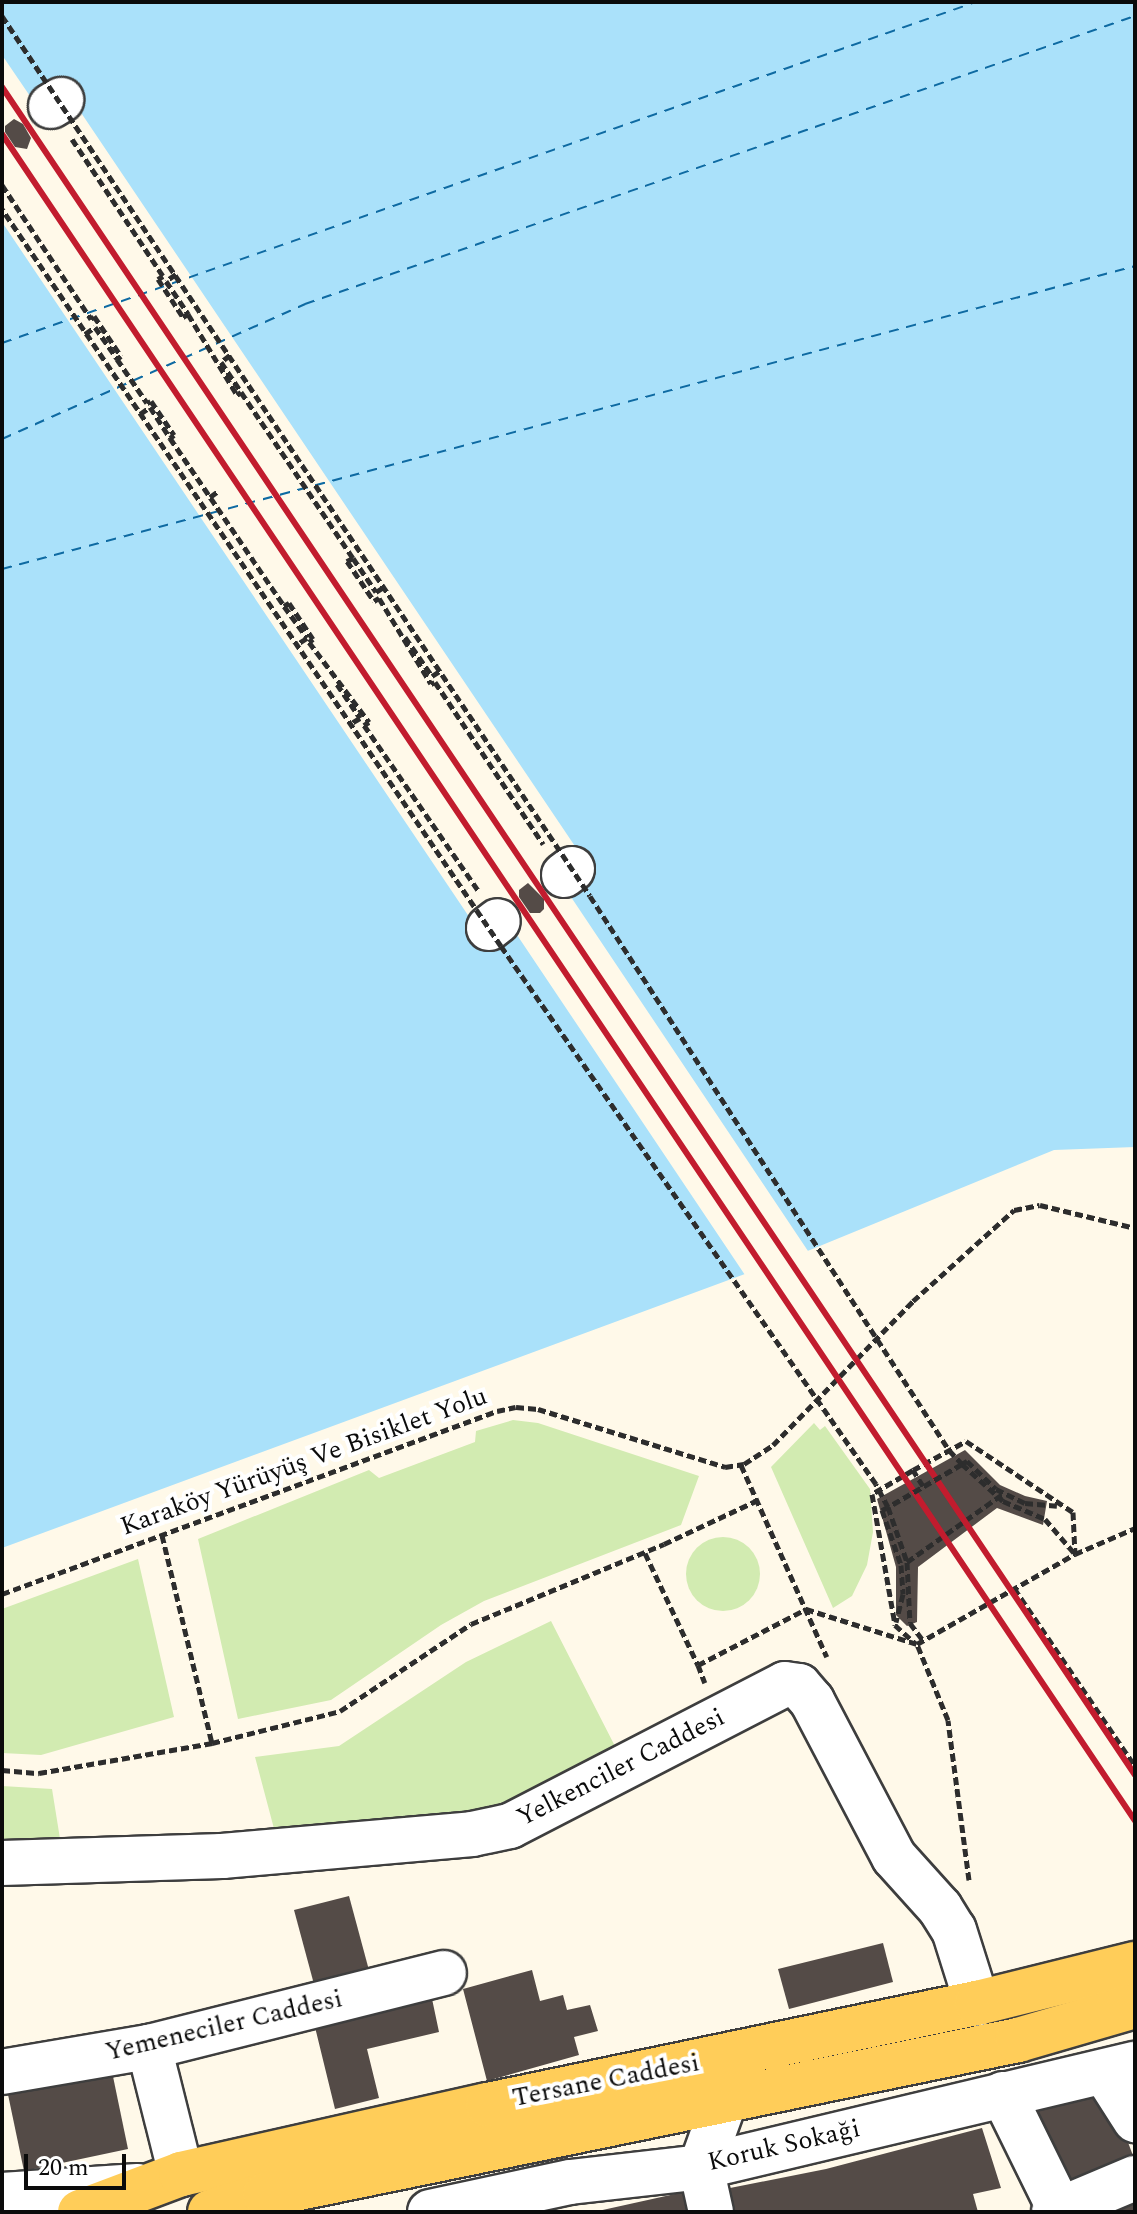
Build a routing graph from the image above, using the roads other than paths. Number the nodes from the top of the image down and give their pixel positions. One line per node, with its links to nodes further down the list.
1 (2, 1863): 4 (street, Yelkenciler Caddesi)
2 (1135, 1964): 4 (main road, Tersane Caddesi)
3 (444, 1973): 6 (street, Yemeneciler Caddesi)
4 (977, 2003): 14 (main road, Tersane Caddesi)
5 (1135, 2006): 10 (main road, Tersane Caddesi)
6 (149, 2047): 8 (street, Yemeneciler Caddesi); 14 (street)
7 (1120, 2068): 9 (street, Koruk Sokaği); 11 (street)
8 (2, 2072)
9 (1003, 2094): 12 (street, Koruk Sokaği); 21 (street)
10 (724, 2103): 12 (street); 18 (main road, Tersane Caddesi)
11 (1135, 2120)
12 (701, 2167): 16 (street, Koruk Sokaği); 20 (street)
13 (1135, 2178): 21 (street)
14 (162, 2180): 15 (street); 17 (main road, Tersane Caddesi)
15 (2, 2195)
16 (540, 2200): 19 (street, Koruk Sokaği)
17 (80, 2212)
18 (210, 2212)
19 (430, 2212)
20 (711, 2212)
21 (1058, 2212)

